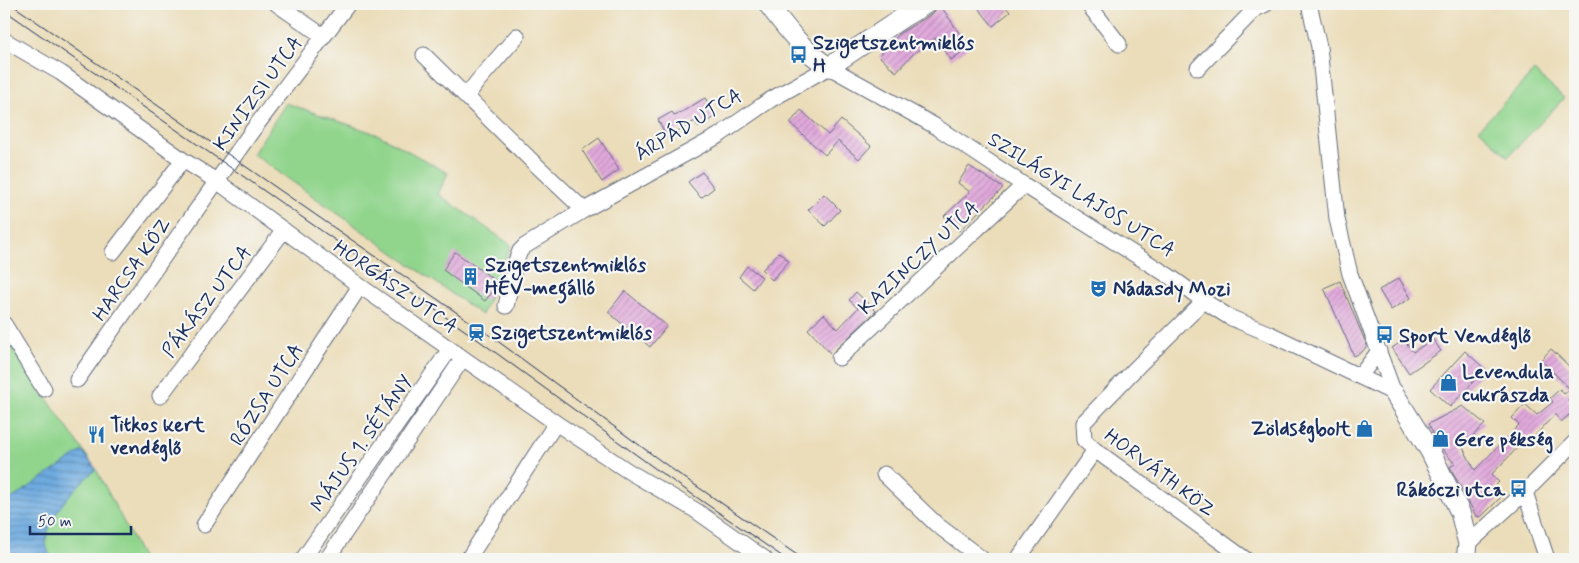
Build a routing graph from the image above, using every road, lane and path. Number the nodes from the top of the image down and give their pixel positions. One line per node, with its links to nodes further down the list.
1 (277, 4): 8 (street)
2 (348, 4): 8 (street, KINIZSI UTCA)
3 (768, 4): 13 (street, SZILÁGYI LAJOS UTCA)
4 (926, 4): 13 (street, ÁRPÁD UTCA)
5 (1088, 4): 11 (street)
6 (1266, 4): 14 (street)
7 (1309, 4): 27 (street)
8 (323, 36): 17 (street, KINIZSI UTCA)
9 (517, 36): 15 (street)
10 (5, 41): 16 (street, HORGÁSZ UTCA)
11 (1119, 44)
12 (424, 56): 15 (street)
13 (829, 68): 18 (street, SZILÁGYI LAJOS UTCA); 19 (street, ÁRPÁD UTCA)
14 (1198, 68)
15 (466, 97): 19 (street)
16 (183, 160): 17 (street, HORGÁSZ UTCA); 21 (street)
17 (218, 182): 20 (street, HORGÁSZ UTCA); 31 (street, HARCSA KÖZ)
18 (1024, 186): 23 (street, SZILÁGYI LAJOS UTCA); 29 (street, KAZINCZY UTCA)
19 (584, 210): 24 (street, ÁRPÁD UTCA)
20 (284, 230): 22 (street, HORGÁSZ UTCA); 34 (street, PÁKÁSZ UTCA)
21 (113, 252)
22 (360, 286): 26 (street, HORGÁSZ UTCA); 40 (street, RÓZSA UTCA)
23 (1204, 301): 30 (street, SZILÁGYI LAJOS UTCA); 37 (street, HORVÁTH KÖZ)
24 (506, 306)
25 (4, 324): 32 (street)
26 (450, 348): 28 (street, HORGÁSZ UTCA); 42 (street, MÁJUS 1. SÉTÁNY)
27 (1379, 351): 30 (street); 33 (street)
28 (463, 358): 35 (street, HORGÁSZ UTCA); 43 (street, MÁJUS 1. SÉTÁNY)
29 (839, 358)
30 (1360, 376): 33 (street, SZILÁGYI LAJOS UTCA)
31 (77, 380)
32 (44, 389)
33 (1394, 393): 41 (street)
34 (160, 396)
35 (556, 422): 44 (street); 45 (street, HORGÁSZ UTCA)
36 (1575, 442): 39 (street)
37 (1095, 450): 47 (street); 48 (street, HORVÁTH KÖZ)
38 (884, 474): 46 (street)
39 (1525, 492): 41 (street); 49 (street)
40 (204, 524)
41 (1467, 551)
42 (303, 559)
43 (327, 559)
44 (468, 559)
45 (765, 559)
46 (982, 559)
47 (1018, 559)
48 (1245, 559)
49 (1547, 559)

